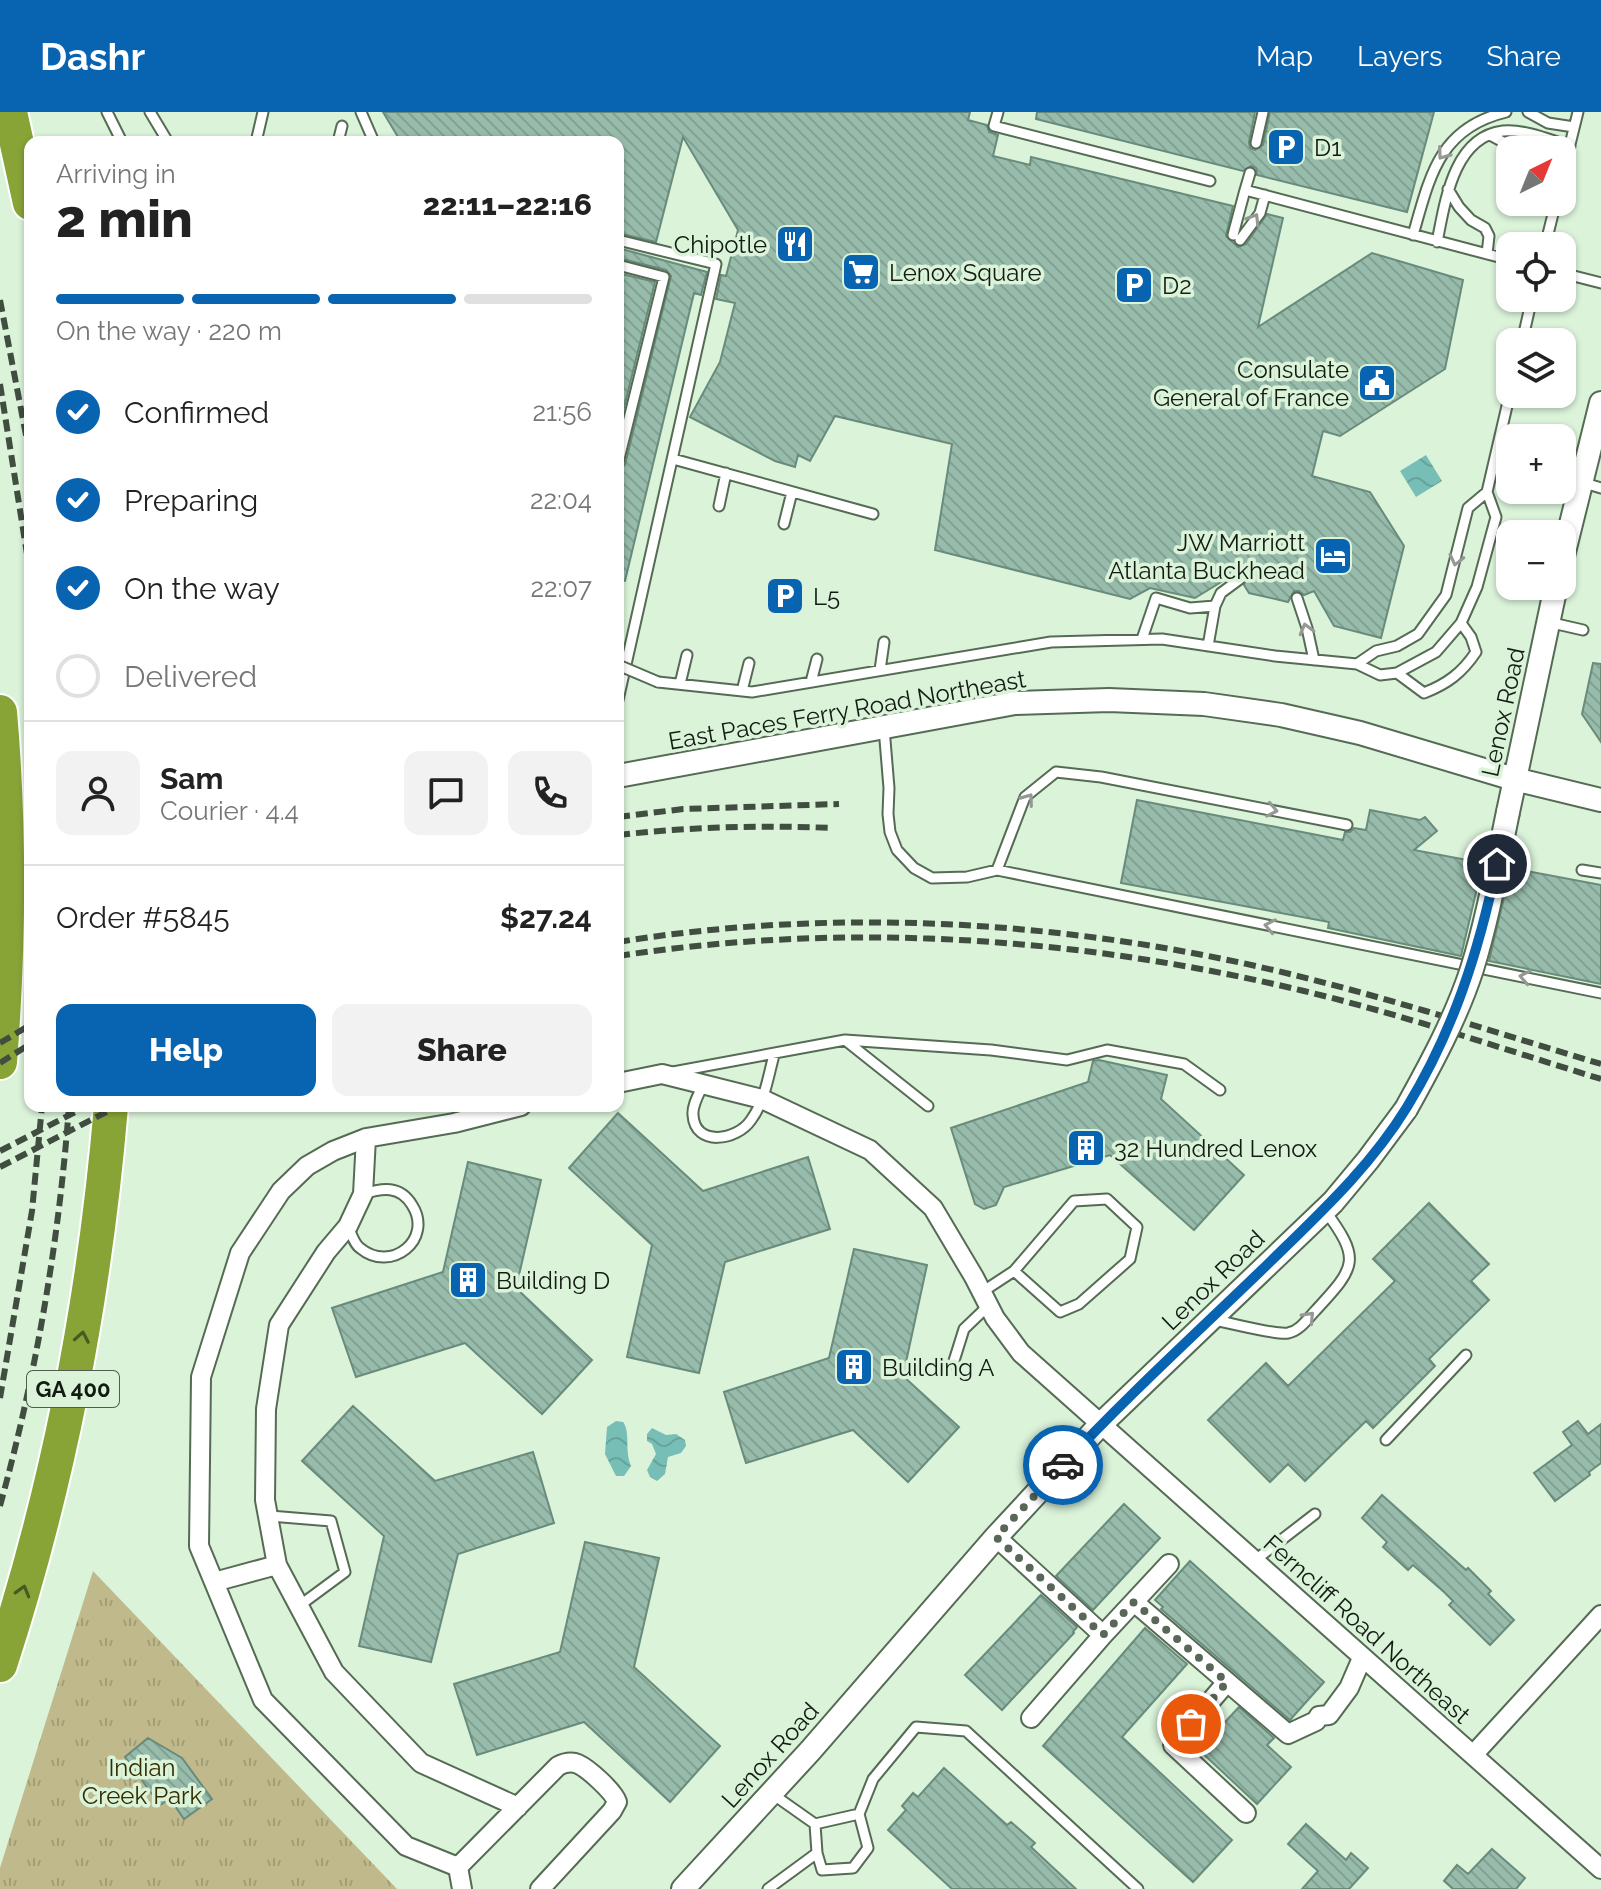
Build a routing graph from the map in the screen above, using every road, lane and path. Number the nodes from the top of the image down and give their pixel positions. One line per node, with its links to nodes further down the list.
1 (10, 112): 24 (highway)
2 (107, 112): 13 (lane)
3 (150, 112): 14 (lane)
4 (263, 112): 15 (lane)
5 (361, 112): 17 (lane)
6 (998, 112): 25 (lane)
7 (1263, 112): 22 (lane)
8 (1506, 112): 29 (lane, one-way to 29)
9 (1528, 112): 12 (lane)
10 (1578, 112): 12 (lane)
11 (342, 126): 16 (lane)
12 (1574, 127): 20 (lane)
13 (119, 136)
14 (164, 136)
15 (257, 136)
16 (340, 136)
17 (371, 136)
18 (1492, 136): 19 (lane); 21 (lane); 26 (lane)
19 (1533, 136)
20 (1572, 136)
21 (1496, 138)
22 (1256, 143)
23 (1250, 173): 27 (lane)
24 (24, 176)
25 (1210, 181)
26 (1448, 189): 31 (lane); 32 (lane)
27 (1245, 190): 28 (lane); 28 (lane, one-way to 28)
28 (1265, 195): 29 (lane)
29 (1413, 235): 31 (lane)
30 (624, 241): 40 (lane)
31 (1437, 242): 32 (lane)
32 (1489, 255): 33 (lane)
33 (1496, 257)
34 (624, 267): 39 (lane)
35 (1576, 277): 36 (lane)
36 (1601, 283)
37 (1601, 403): 42 (street)
38 (1507, 408): 44 (lane)
39 (624, 439)
40 (673, 459): 41 (lane); 67 (lane)
41 (726, 473): 43 (lane); 45 (lane)
42 (1591, 485): 48 (street)
43 (792, 492): 46 (lane); 47 (lane)
44 (1487, 492): 54 (lane); 63 (lane, one-way to 63)
45 (719, 506)
46 (873, 514)
47 (784, 524)
48 (1576, 524)
49 (1240, 579): 52 (lane)
50 (1297, 598): 61 (lane, one-way to 50)
51 (1553, 600): 53 (street, Lenox Road)
52 (1215, 606): 56 (lane); 58 (lane)
53 (1548, 622): 55 (lane); 74 (street, Lenox Road)
54 (1461, 623): 66 (lane); 66 (lane)
55 (1583, 630)
56 (1142, 639): 58 (lane); 65 (lane)
57 (884, 642): 65 (lane)
58 (1208, 646): 61 (lane)
59 (687, 655): 69 (lane)
60 (817, 659): 68 (lane)
61 (1314, 660): 63 (lane)
62 (749, 663): 70 (lane)
63 (1357, 664): 66 (lane)
64 (624, 668): 69 (lane, bridge)
65 (880, 670): 68 (lane)
66 (1397, 673)
67 (624, 674)
68 (811, 682): 70 (lane)
69 (680, 684): 70 (lane)
70 (742, 691)
71 (0, 712): 83 (highway)
72 (884, 728): 73 (street, East Paces Ferry Road Northeast); 74 (street, East Paces Ferry Road Northeast); 77 (lane)
73 (624, 775)
74 (1514, 779): 75 (street, East Paces Ferry Road Northeast); 94 (street, Lenox Road, bridge)
75 (1601, 800)
76 (1347, 825): 77 (lane, one-way to 76)
77 (997, 870): 80 (lane, one-way to 77)
78 (1582, 870): 79 (lane)
79 (1601, 873)
80 (1601, 993)
81 (845, 1040): 82 (lane); 87 (lane); 89 (lane)
82 (774, 1055): 84 (lane); 88 (lane)
83 (0, 1062)
84 (662, 1074): 85 (street); 86 (street, Ferncliff Road Northeast)
85 (624, 1082)
86 (703, 1085): 88 (street, Ferncliff Road Northeast); 88 (lane)
87 (1220, 1090)
88 (762, 1099): 97 (street, Ferncliff Road Northeast)
89 (928, 1106)
90 (110, 1112): 115 (highway, GA 400, one-way to 90)
91 (497, 1112): 92 (street)
92 (366, 1138): 93 (street); 109 (street)
93 (363, 1194): 95 (street); 95 (lane)
94 (1324, 1209): 98 (street, Lenox Road); 98 (lane, one-way to 94)
95 (348, 1226): 104 (street)
96 (1014, 1271): 96 (lane); 97 (lane)
97 (985, 1299): 100 (lane); 101 (street, Ferncliff Road Northeast)
98 (1211, 1319): 101 (street, Lenox Road)
99 (1466, 1355): 102 (lane)
100 (953, 1364)
101 (1100, 1425): 105 (street, Lenox Road); 106 (street, Ferncliff Road Northeast)
102 (1386, 1440)
103 (1315, 1514): 106 (lane)
104 (270, 1516): 108 (street); 111 (lane)
105 (996, 1537): 113 (street); 119 (street, Lenox Road)
106 (1254, 1561): 114 (street, Ferncliff Road Northeast)
107 (1169, 1564): 110 (street)
108 (277, 1565): 109 (street); 111 (street)
109 (214, 1582): 125 (street)
110 (1134, 1602): 113 (street); 116 (street)
111 (299, 1606): 120 (street)
112 (1601, 1615): 118 (street)
113 (1103, 1635): 117 (street)
114 (1355, 1652): 116 (street); 118 (street, Ferncliff Road Northeast)
115 (0, 1665)
116 (1227, 1682): 121 (street)
117 (1031, 1718)
118 (1473, 1755): 126 (street, Ferncliff Road Northeast)
119 (771, 1793): 123 (lane); 129 (street, Lenox Road)
120 (518, 1807): 125 (street); 128 (street)
121 (1246, 1813)
122 (859, 1814): 123 (lane); 124 (lane); 131 (lane)
123 (815, 1824): 124 (lane)
124 (817, 1853): 130 (lane)
125 (458, 1867): 127 (street)
126 (1601, 1869)
127 (462, 1889)
128 (540, 1889)
129 (683, 1889)
130 (768, 1889)
131 (1138, 1889)

